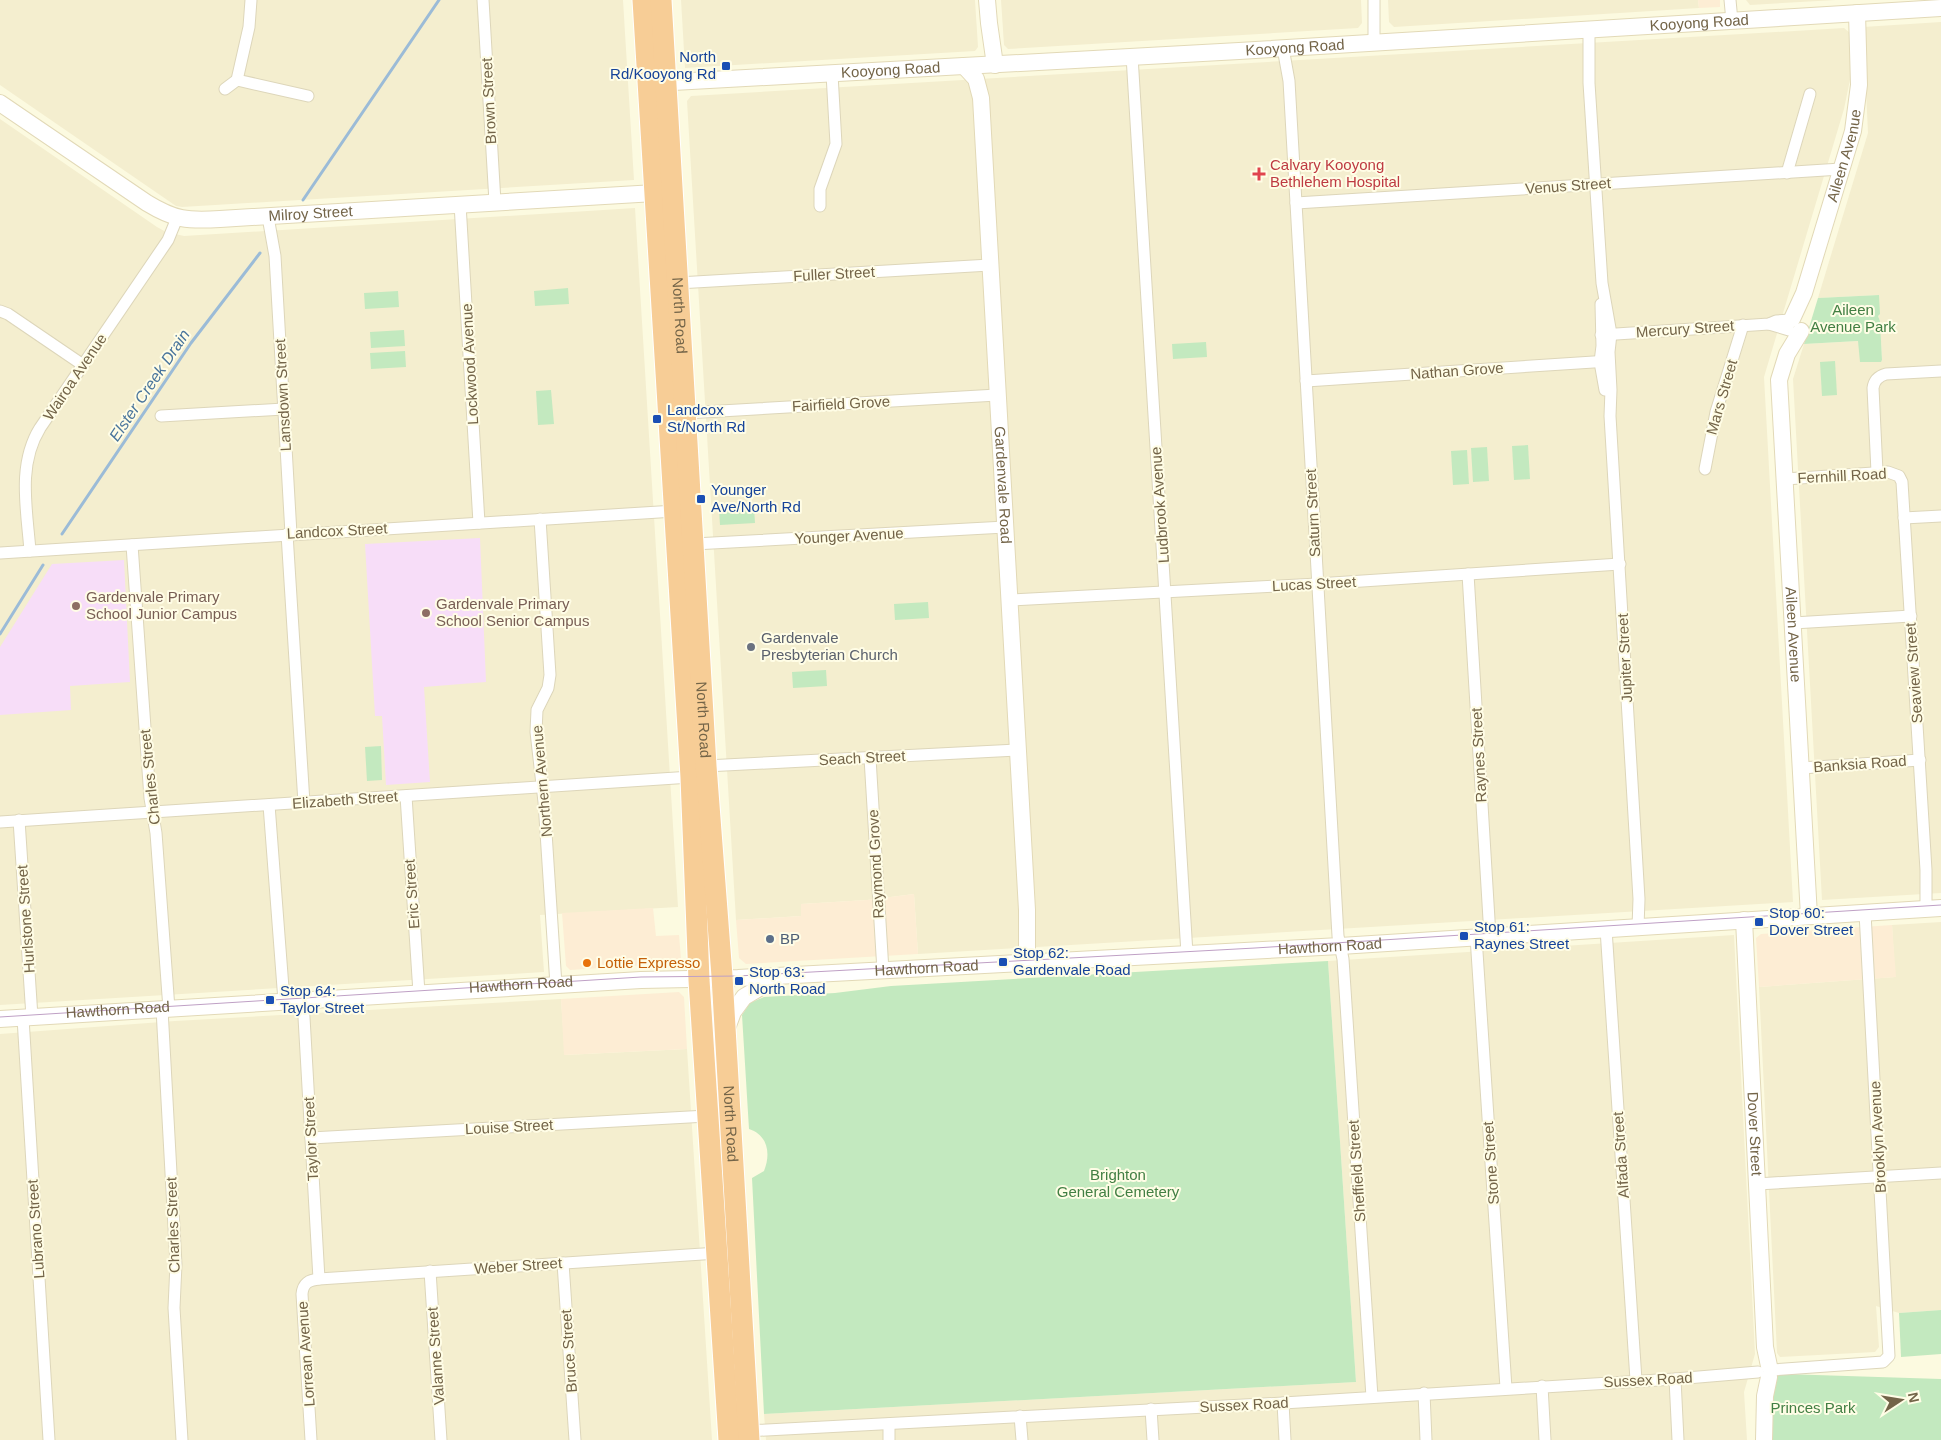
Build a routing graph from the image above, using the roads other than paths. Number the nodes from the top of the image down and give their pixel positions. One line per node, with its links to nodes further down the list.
1 (251, 0): 19 (street)
2 (483, 0): 29 (street, Brown Street)
3 (643, 0): 20 (highway, North Road)
4 (661, 0): 20 (highway, North Road)
5 (987, 0): 16 (street)
6 (1375, 0): 13 (street)
7 (1730, 0): 11 (street)
8 (1737, 0): 11 (street)
9 (1936, 6): 10 (street, Kooyong Road)
10 (1856, 13): 11 (street, Kooyong Road); 25 (street, Aileen Avenue)
11 (1735, 20): 12 (street, Kooyong Road)
12 (1585, 30): 13 (street, Kooyong Road); 27 (street, Jupiter Street)
13 (1377, 42): 14 (street, Kooyong Road)
14 (1286, 48): 15 (street, Kooyong Road); 30 (street, Saturn Street)
15 (1132, 56): 16 (street, Kooyong Road); 68 (street, Ludbrook Avenue)
16 (991, 65): 17 (street, Kooyong Road)
17 (964, 66): 18 (street, Kooyong Road); 35 (street, Gardenvale Road)
18 (832, 74): 20 (street, Kooyong Road); 32 (street)
19 (237, 80): 21 (street); 23 (street)
20 (657, 83): 28 (highway, North Road); 36 (highway, North Road)
21 (225, 89)
22 (1810, 94): 26 (street)
23 (308, 96)
24 (0, 103): 34 (street, Milroy Street)
25 (1841, 169): 26 (street, Venus Street); 39 (street, Aileen Avenue)
26 (1787, 173): 27 (street, Venus Street)
27 (1596, 184): 30 (street, Venus Street); 40 (street, Jupiter Street)
28 (655, 193): 29 (street, Milroy Street); 41 (highway, North Road)
29 (495, 202): 31 (street, Milroy Street)
30 (1296, 203): 45 (street, Saturn Street)
31 (460, 204): 33 (street, Milroy Street); 58 (street, Lockwood Avenue)
32 (820, 206)
33 (273, 216): 34 (street, Milroy Street); 47 (street, Lansdown Street)
34 (178, 218): 43 (street, Wairoa Avenue)
35 (990, 265): 36 (street, Fuller Street); 46 (street, Gardenvale Road)
36 (678, 283): 41 (highway, North Road)
37 (0, 311): 43 (street)
38 (1743, 326): 39 (street, Mercury Street); 40 (street, Mercury Street); 50 (street, Mars Street)
39 (1794, 326): 53 (street, Aileen Avenue)
40 (1606, 335): 42 (street, Jupiter Street)
41 (673, 349): 48 (highway, North Road); 54 (highway, North Road)
42 (1604, 362): 45 (street, Nathan Grove); 65 (street, Jupiter Street)
43 (83, 366): 63 (street, Wairoa Avenue)
44 (1941, 371): 51 (street)
45 (1306, 380): 67 (street, Saturn Street)
46 (997, 395): 48 (street, Fairfield Grove); 59 (street, Gardenvale Road)
47 (284, 409): 49 (street); 60 (street, Lansdown Street)
48 (686, 413): 61 (highway, North Road)
49 (160, 416)
50 (1705, 469)
51 (1877, 472): 52 (street, Fernhill Road); 53 (street, Fernhill Road)
52 (1899, 476): 56 (street, Seaview Street)
53 (1785, 478): 71 (street, Aileen Avenue)
54 (675, 511): 57 (street, Landcox Street); 76 (highway, North Road)
55 (1941, 516): 56 (street)
56 (1904, 518): 70 (street, Seaview Street)
57 (540, 519): 58 (street, Landcox Street); 77 (street, Northern Avenue)
58 (479, 523): 60 (street, Landcox Street)
59 (1005, 527): 61 (street, Younger Avenue); 69 (street, Gardenvale Road)
60 (289, 534): 62 (street, Landcox Street); 79 (street, Lansdown Street)
61 (694, 544): 76 (highway, North Road)
62 (132, 545): 63 (street, Landcox Street); 81 (street, Charles Street)
63 (30, 551): 64 (street, Landcox Street)
64 (0, 553)
65 (1620, 564): 66 (street, Lucas Street); 90 (street, Jupiter Street)
66 (1468, 574): 67 (street, Lucas Street); 92 (street, Raynes Street)
67 (1316, 584): 68 (street, Lucas Street); 93 (street, Saturn Street)
68 (1165, 592): 69 (street, Lucas Street); 94 (street, Ludbrook Avenue)
69 (1009, 600): 72 (street, Gardenvale Road)
70 (1911, 616): 71 (street); 74 (street, Seaview Street)
71 (1792, 623): 75 (street, Aileen Avenue)
72 (1017, 750): 73 (street, Seach Street); 95 (street, Gardenvale Road)
73 (870, 758): 76 (street, Seach Street); 96 (street, Raymond Grove)
74 (1920, 760): 75 (street, Banksia Road); 84 (street, Seaview Street)
75 (1801, 768): 87 (street, Aileen Avenue)
76 (698, 772): 77 (street, Elizabeth Street); 86 (highway, North Road); 88 (highway, North Road)
77 (542, 787): 78 (street, Elizabeth Street); 100 (street, Northern Avenue)
78 (406, 796): 79 (street, Elizabeth Street); 101 (street, Eric Street)
79 (304, 803): 80 (street, Elizabeth Street)
80 (269, 804): 81 (street, Elizabeth Street); 103 (street)
81 (153, 812): 82 (street, Elizabeth Street); 104 (street, Charles Street)
82 (19, 820): 83 (street, Elizabeth Street); 105 (street, Hurlstone Street)
83 (0, 822)
84 (1933, 908): 85 (street, Hawthorn Road)
85 (1865, 912): 87 (street, Hawthorn Road); 111 (street, Brooklyn Avenue)
86 (718, 915): 88 (highway); 99 (highway, North Road)
87 (1809, 916): 89 (street, Hawthorn Road)
88 (696, 917): 98 (highway, North Road)
89 (1744, 920): 90 (street, Hawthorn Road); 112 (street, Dover Street)
90 (1642, 927): 91 (street, Hawthorn Road)
91 (1606, 929): 92 (street, Hawthorn Road); 120 (street, Alfada Street)
92 (1483, 937): 93 (street, Hawthorn Road); 122 (street, Stone Street)
93 (1340, 946): 94 (street, Hawthorn Road); 124 (street, Sheffield Street)
94 (1186, 954): 95 (street, Hawthorn Road)
95 (1031, 962): 96 (street, Hawthorn Road)
96 (883, 971): 97 (street, Hawthorn Road)
97 (780, 976): 99 (street, Hawthorn Road); 107 (street)
98 (699, 978): 99 (street, Hawthorn Road); 100 (street, Hawthorn Road); 108 (highway, North Road)
99 (722, 979): 107 (highway, North Road)
100 (556, 985): 101 (street, Hawthorn Road)
101 (419, 993): 102 (street, Hawthorn Road)
102 (303, 1000): 103 (street, Hawthorn Road); 109 (street, Taylor Street)
103 (284, 1001): 104 (street, Hawthorn Road)
104 (166, 1009): 105 (street, Hawthorn Road); 131 (street, Charles Street)
105 (28, 1018): 106 (street, Hawthorn Road); 130 (street, Lubrano Street)
106 (0, 1020)
107 (725, 1033): 129 (highway, North Road)
108 (708, 1116): 109 (street, Louise Street); 113 (highway, North Road)
109 (311, 1138): 116 (street, Taylor Street)
110 (1941, 1173): 111 (street)
111 (1880, 1176): 112 (street); 117 (street, Brooklyn Avenue)
112 (1757, 1184): 118 (street, Dover Street)
113 (718, 1253): 114 (street, Weber Street); 129 (highway, North Road)
114 (563, 1263): 115 (street, Weber Street); 134 (street, Bruce Street)
115 (430, 1271): 116 (street, Weber Street); 133 (street, Valanne Street)
116 (318, 1278): 132 (street, Lorrean Avenue)
117 (1887, 1360): 118 (street, Sussex Road)
118 (1765, 1371): 119 (street, Sussex Road); 142 (street, Dover Street)
119 (1675, 1379): 120 (street, Sussex Road); 141 (street)
120 (1636, 1380): 121 (street, Sussex Road)
121 (1542, 1386): 122 (street, Sussex Road); 140 (street)
122 (1506, 1388): 123 (street, Sussex Road)
123 (1424, 1393): 124 (street, Sussex Road); 139 (street)
124 (1372, 1397): 125 (street, Sussex Road)
125 (1283, 1403): 126 (street, Sussex Road); 138 (street)
126 (1151, 1409): 127 (street, Sussex Road); 137 (street)
127 (1020, 1416): 128 (street, Sussex Road); 136 (street)
128 (888, 1424): 129 (street, Sussex Road); 135 (street)
129 (739, 1436)
130 (49, 1440)
131 (182, 1440)
132 (311, 1440)
133 (441, 1440)
134 (575, 1440)
135 (889, 1440)
136 (1022, 1440)
137 (1153, 1440)
138 (1285, 1440)
139 (1426, 1440)
140 (1546, 1440)
141 (1678, 1440)
142 (1764, 1440)

